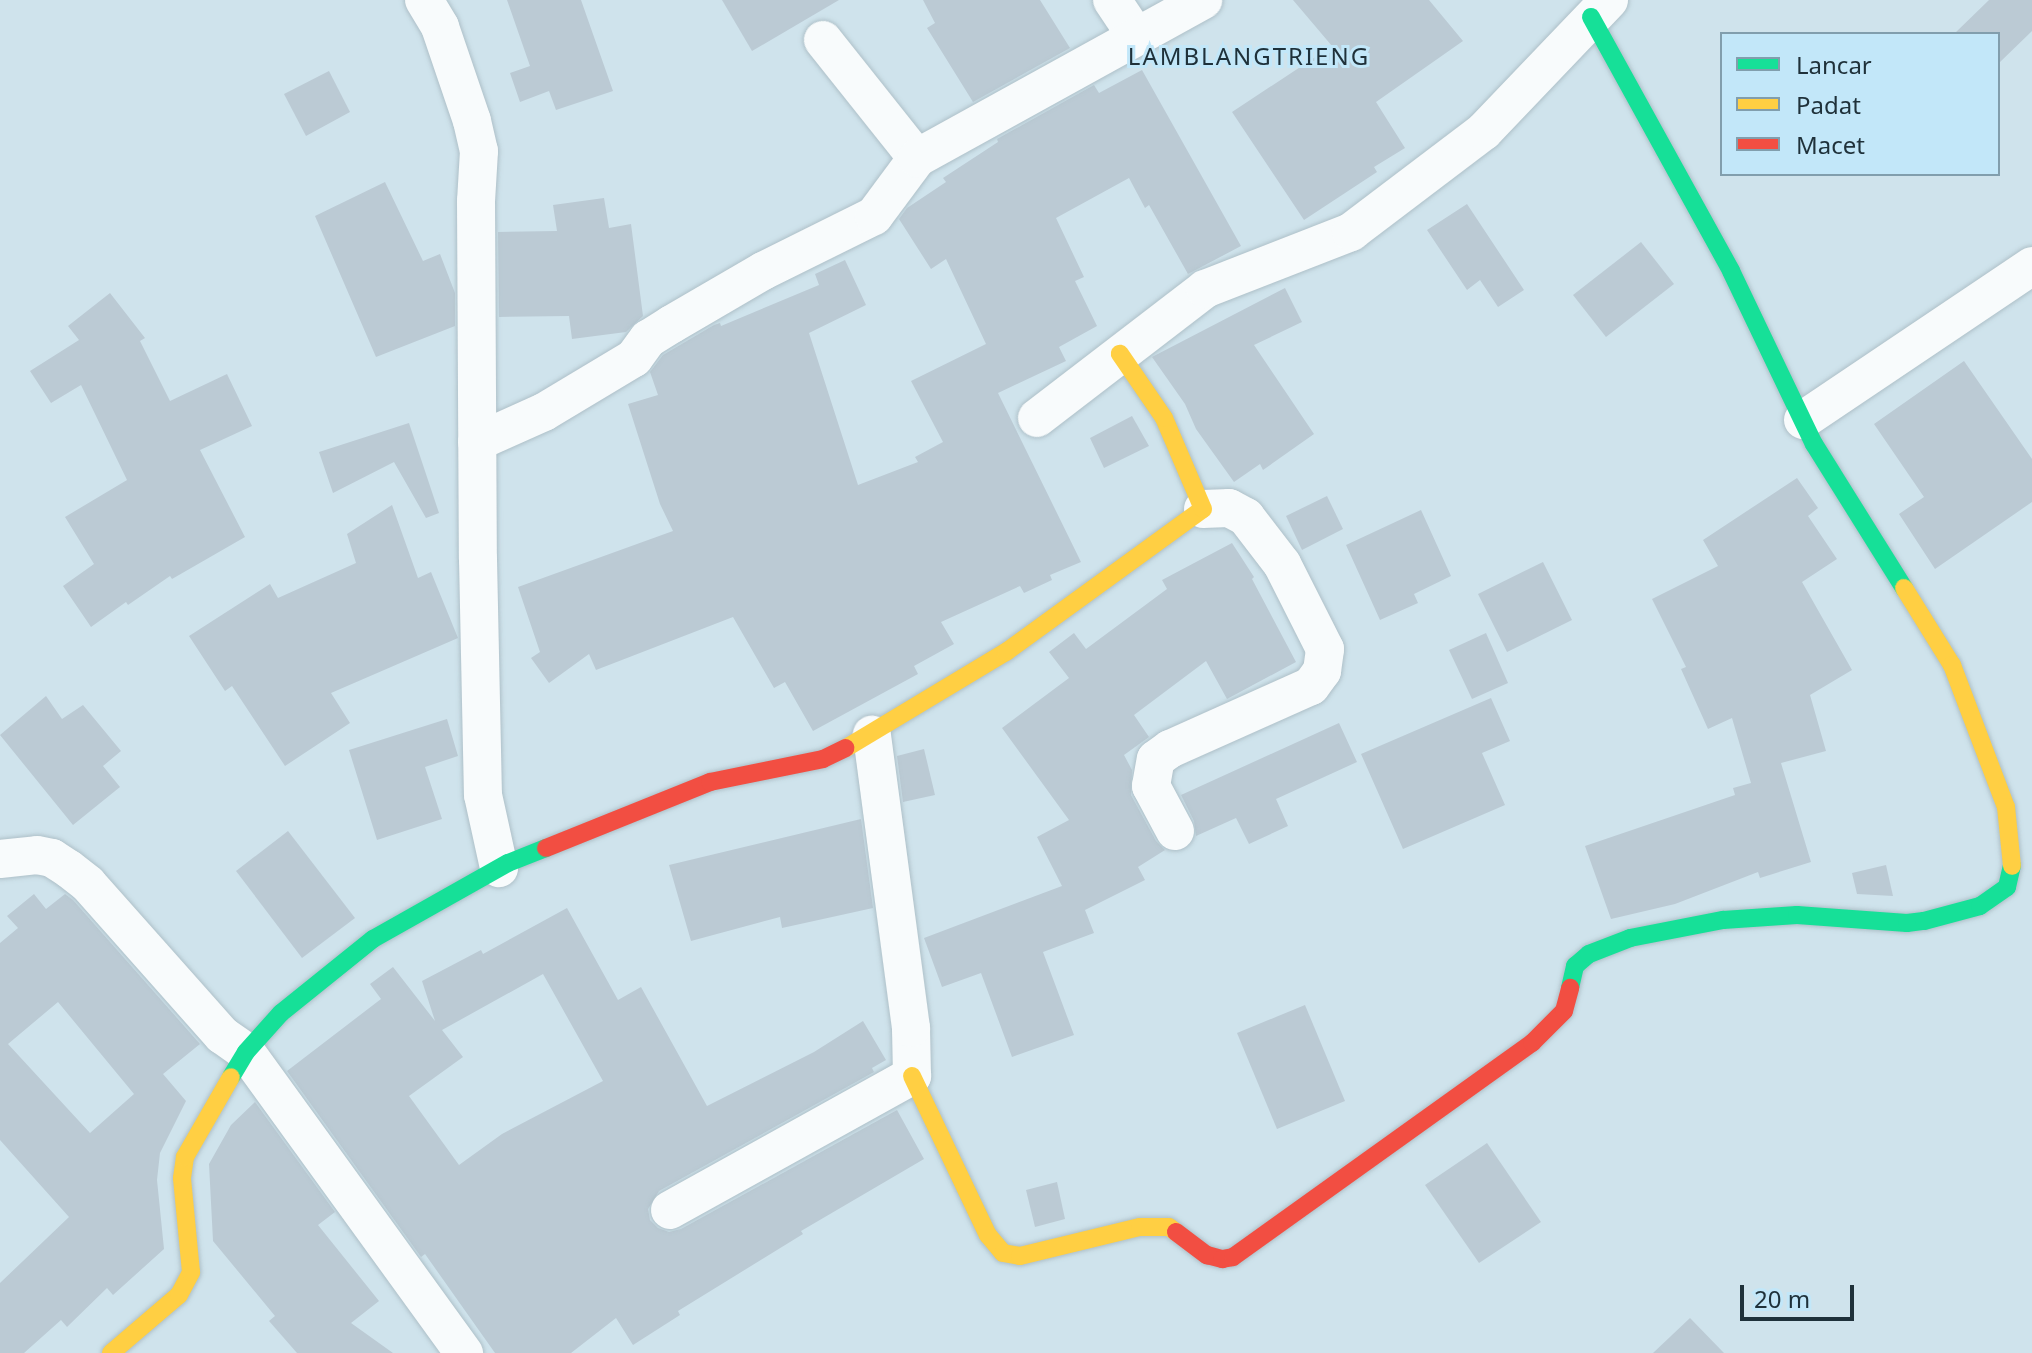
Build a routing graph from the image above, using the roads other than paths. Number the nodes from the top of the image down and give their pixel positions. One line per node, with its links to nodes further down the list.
1 (424, 0): 12 (street)
2 (1112, 0): 5 (street)
3 (1203, 0): 5 (street)
4 (1600, 9): 9 (street); 11 (street)
5 (1136, 36): 7 (street)
6 (823, 40): 7 (street)
7 (917, 158): 12 (street)
8 (2032, 266): 11 (street)
9 (1120, 354): 10 (street); 13 (street)
10 (1037, 418)
11 (1803, 420): 19 (street)
12 (477, 442): 17 (street)
13 (1203, 509): 14 (street); 15 (street)
14 (872, 735): 17 (street); 19 (street)
15 (1175, 831)
16 (0, 859): 18 (street)
17 (499, 868): 18 (street)
18 (246, 1052): 21 (street); 22 (street)
19 (912, 1076): 20 (street)
20 (670, 1210)
21 (111, 1353)
22 (464, 1353)

